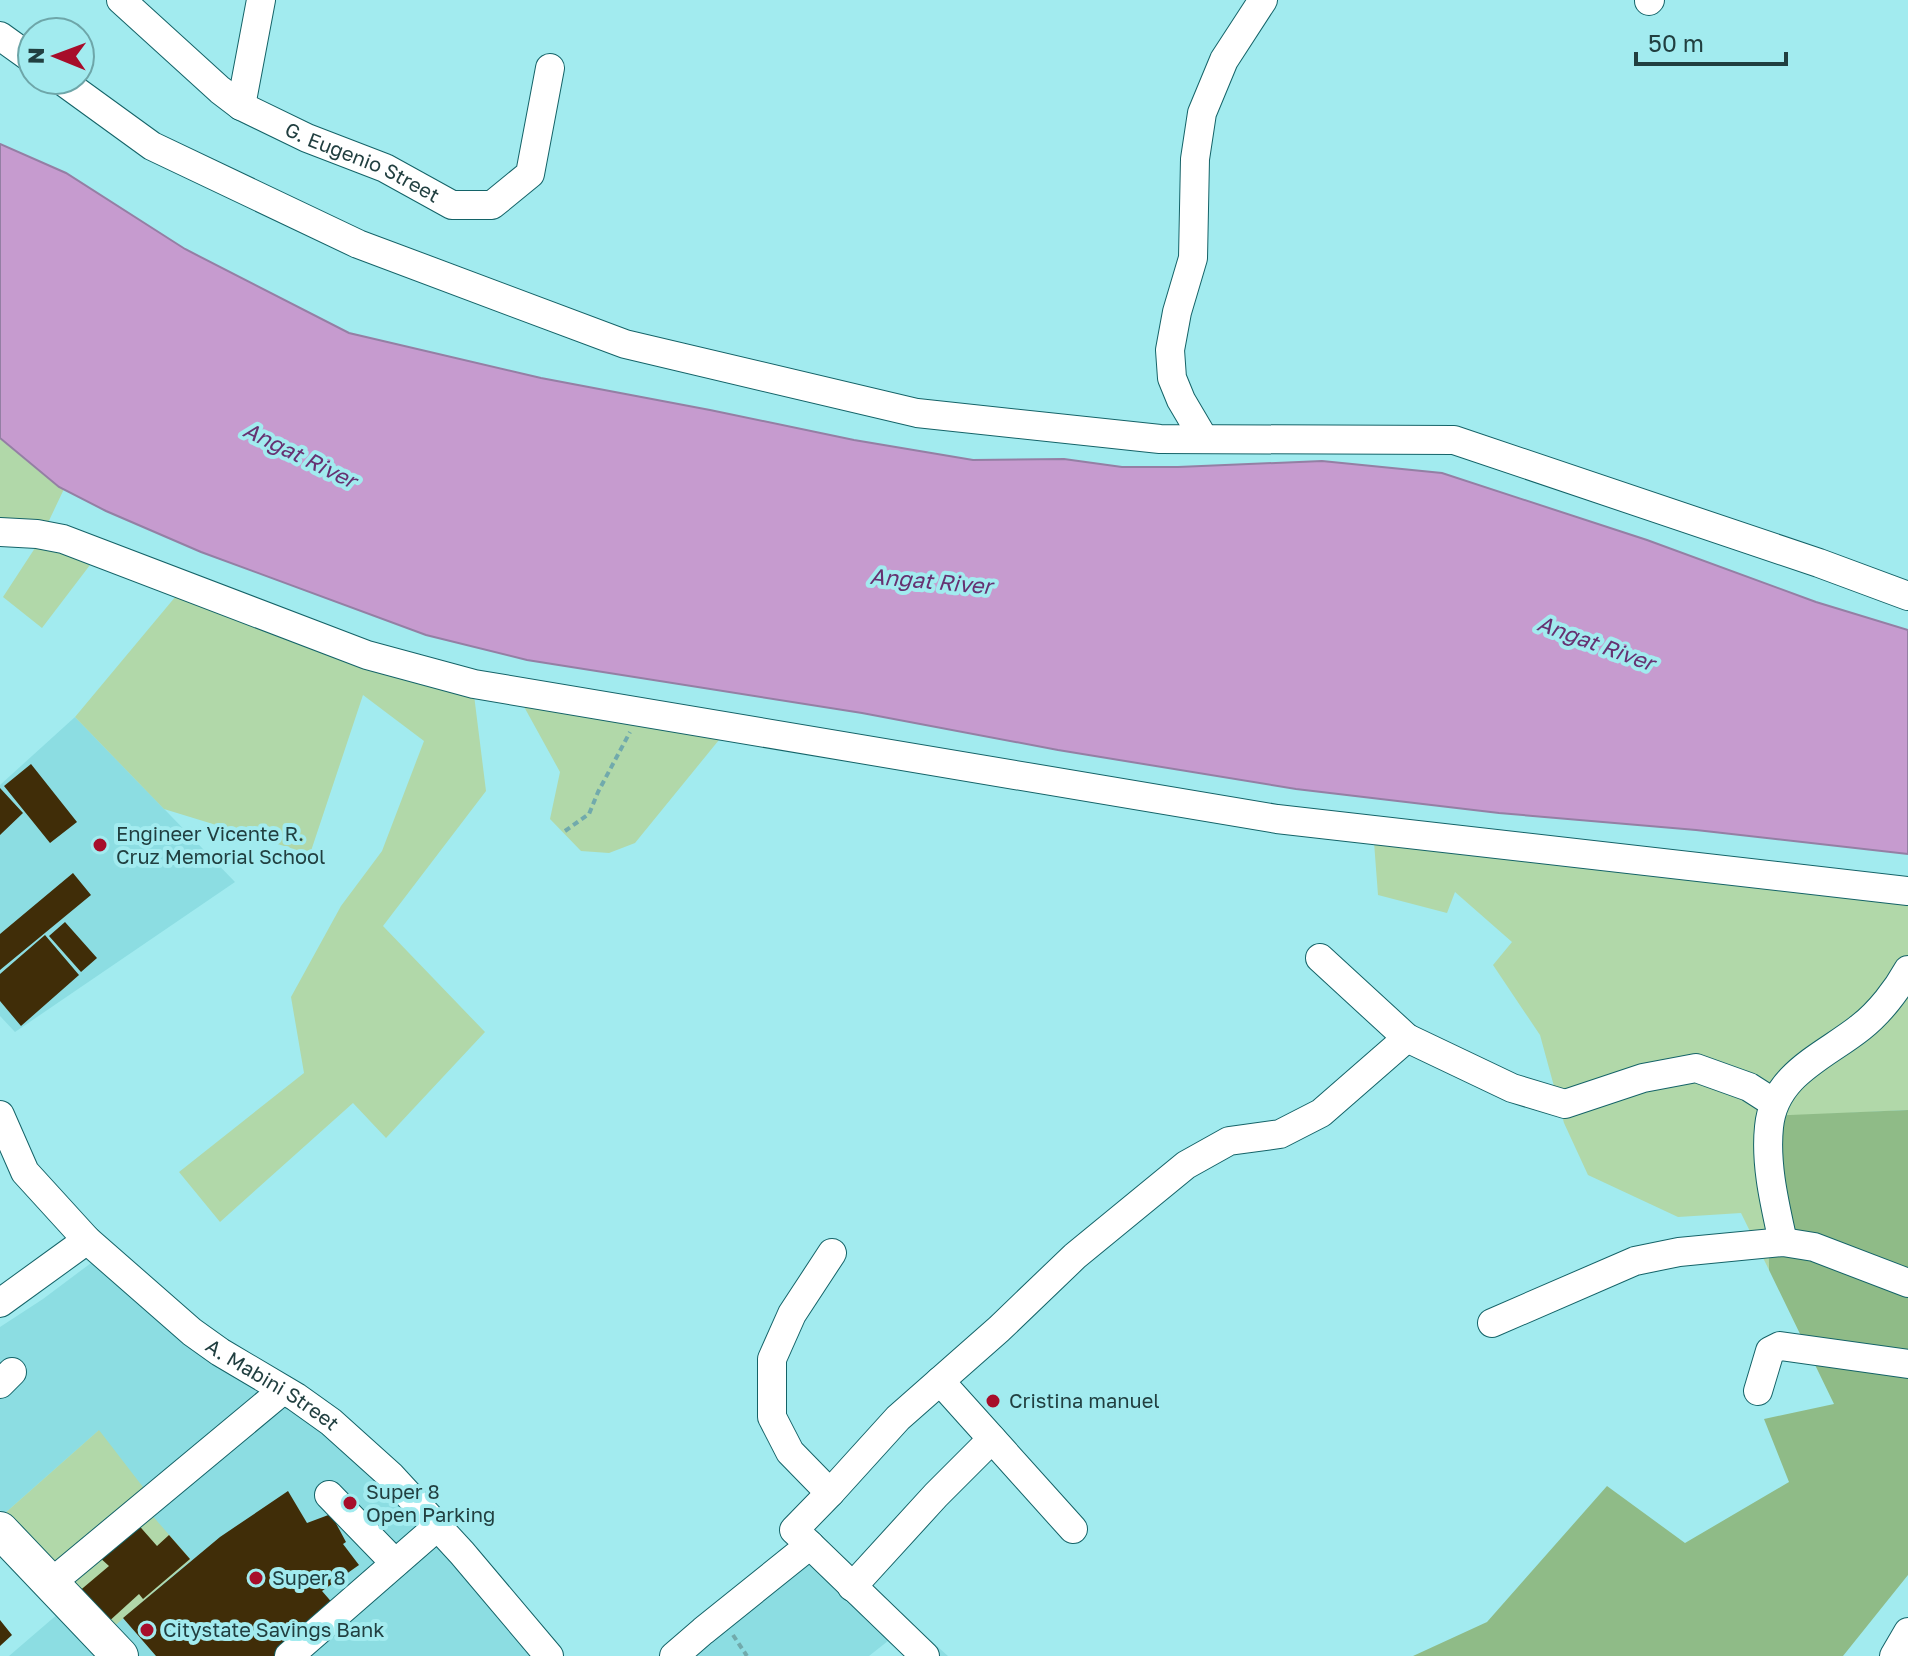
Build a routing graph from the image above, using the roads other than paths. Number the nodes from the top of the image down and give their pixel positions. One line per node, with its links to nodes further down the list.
1 (121, 0): 6 (street, G. Eugenio Street)
2 (261, 0): 6 (street)
3 (1263, 0): 7 (street)
4 (550, 68): 6 (street, G. Eugenio Street)
5 (83, 96): 7 (street)
6 (241, 106)
7 (1204, 439): 9 (street)
8 (0, 532): 10 (street)
9 (1908, 596)
10 (1908, 891)
11 (1320, 958): 13 (street)
12 (1908, 970): 14 (street)
13 (1407, 1038): 14 (street); 23 (street)
14 (1774, 1103): 17 (street)
15 (0, 1115): 16 (street, A. Mabini Street)
16 (87, 1240): 20 (street); 24 (street, A. Mabini Street)
17 (1783, 1242): 19 (street); 21 (street)
18 (832, 1253): 27 (street)
19 (1908, 1283)
20 (0, 1303)
21 (1492, 1323)
22 (1908, 1364): 25 (street)
23 (940, 1381): 26 (street); 27 (street)
24 (283, 1390): 29 (street, A. Mabini Street); 34 (street)
25 (1758, 1391)
26 (992, 1439): 30 (street); 35 (street)
27 (830, 1493): 32 (street)
28 (329, 1495): 33 (street)
29 (437, 1527): 33 (street); 39 (street, A. Mabini Street)
30 (1073, 1529)
31 (2, 1536): 34 (main road)
32 (810, 1545): 35 (street); 40 (street)
33 (395, 1563): 38 (street)
34 (51, 1583): 37 (main road)
35 (852, 1587): 41 (street)
36 (1908, 1632): 42 (street)
37 (120, 1656)
38 (289, 1656)
39 (549, 1656)
40 (674, 1656)
41 (925, 1656)
42 (1894, 1656)

